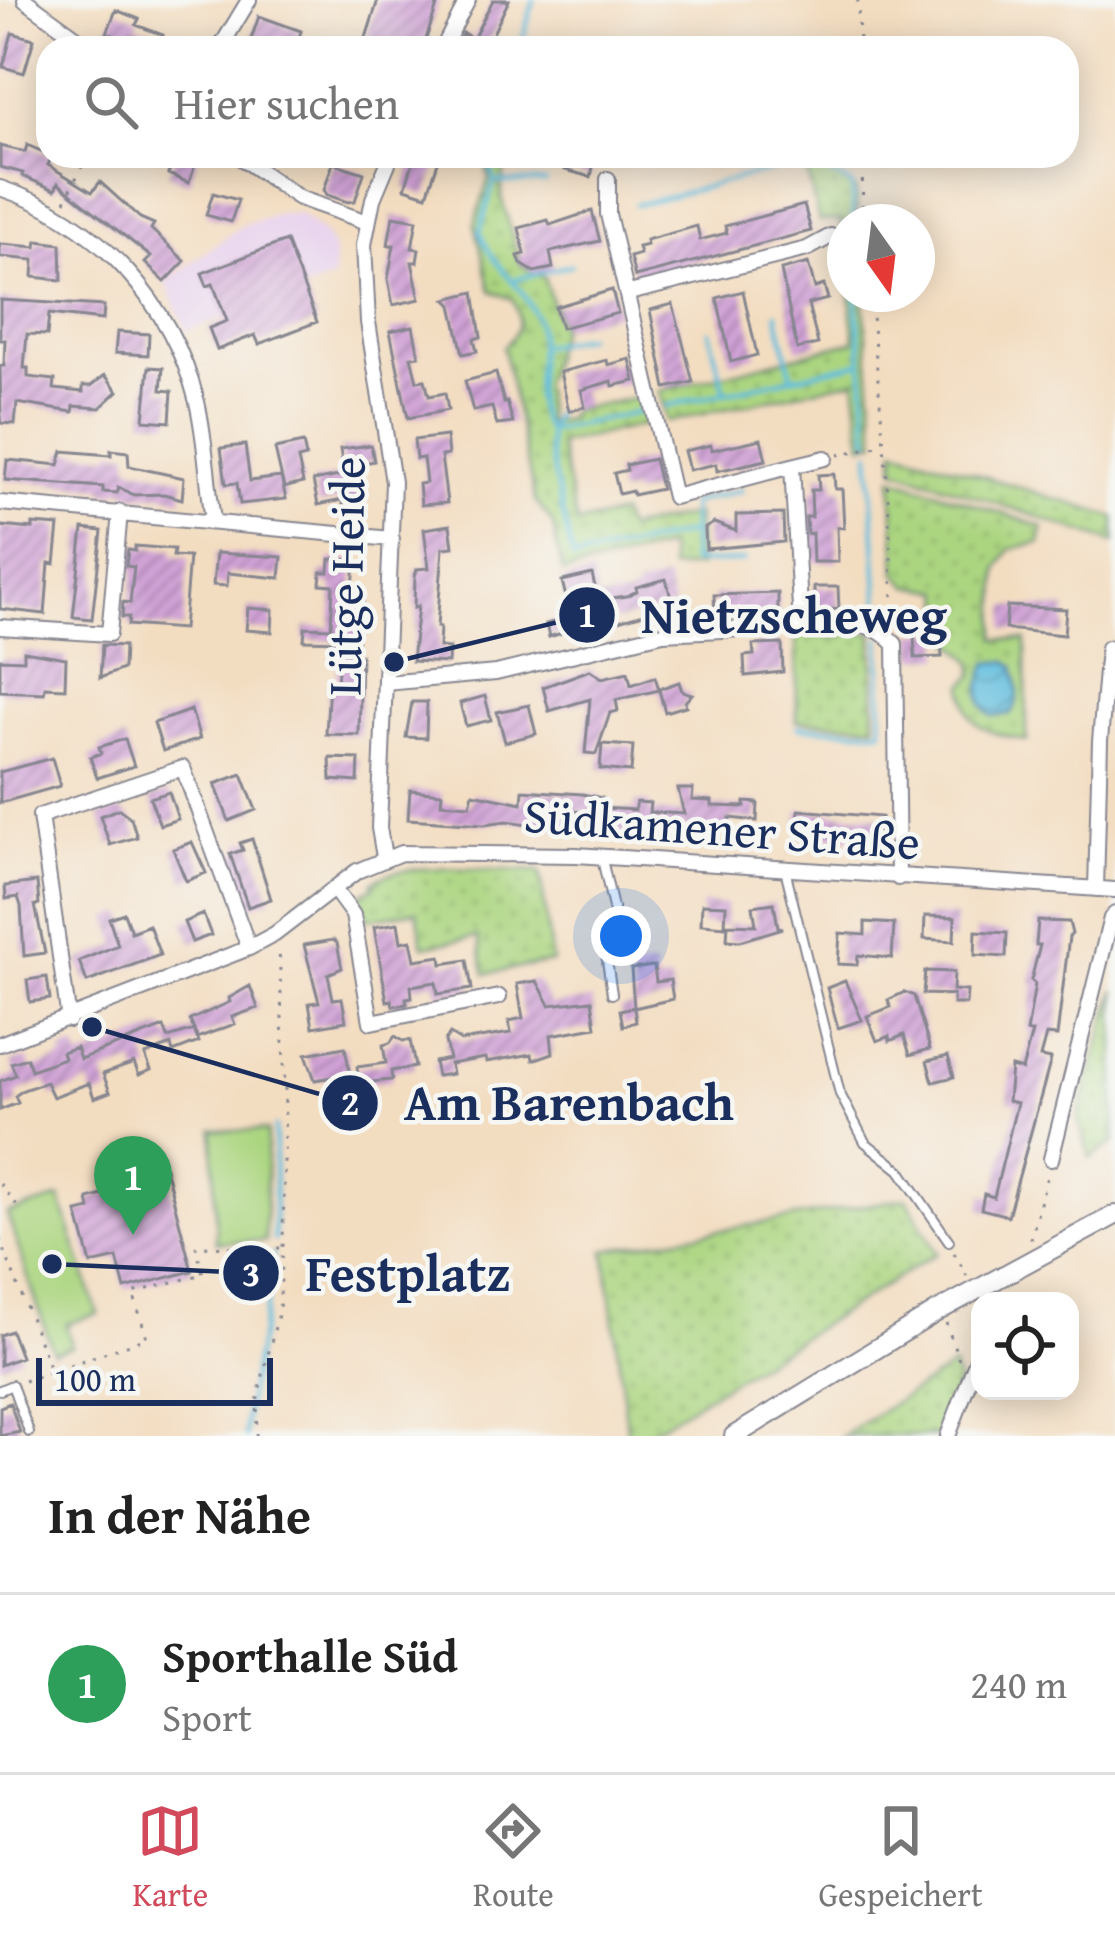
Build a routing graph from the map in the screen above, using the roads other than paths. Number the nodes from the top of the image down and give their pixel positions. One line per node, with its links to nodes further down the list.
1 (249, 0): 5 (street)
2 (468, 0): 6 (street)
3 (29, 1): 4 (street)
4 (75, 36)
5 (227, 36)
6 (448, 36)
7 (252, 168): 11 (street)
8 (387, 168): 11 (street, Lütge Heide)
9 (608, 178): 13 (street)
10 (0, 188): 18 (street)
11 (367, 222): 19 (street, Lütge Heide)
12 (827, 238): 13 (street)
13 (628, 292): 15 (street)
14 (824, 458): 15 (street)
15 (792, 466): 20 (street)
16 (0, 502): 17 (street)
17 (120, 512): 18 (street); 21 (street)
18 (213, 520): 19 (street)
19 (392, 539): 23 (street, Lütge Heide)
20 (801, 626): 23 (street); 27 (street)
21 (0, 627)
22 (1115, 646): 29 (street)
23 (385, 683): 24 (street, Lütge Heide)
24 (384, 857): 25 (street, Südkamener Straße); 28 (street, Südkamener Straße)
25 (602, 857): 26 (street, Südkamener Straße); 33 (lane)
26 (785, 868): 27 (street, Südkamener Straße); 39 (lane)
27 (898, 878): 29 (street, Südkamener Straße)
28 (334, 889): 32 (street, Südkamener Straße); 34 (street)
29 (1096, 889): 30 (street, Südkamener Straße)
30 (1115, 890)
31 (1115, 914): 37 (street)
32 (250, 948): 35 (street, Südkamener Straße); 35 (street)
33 (612, 994)
34 (499, 997)
35 (69, 1019): 36 (street, Südkamener Straße)
36 (0, 1044)
37 (1051, 1159)
38 (1115, 1215): 43 (street)
39 (949, 1241)
40 (971, 1377): 44 (street)
41 (0, 1390): 42 (lane)
42 (29, 1432)
43 (734, 1436)
44 (948, 1436)

